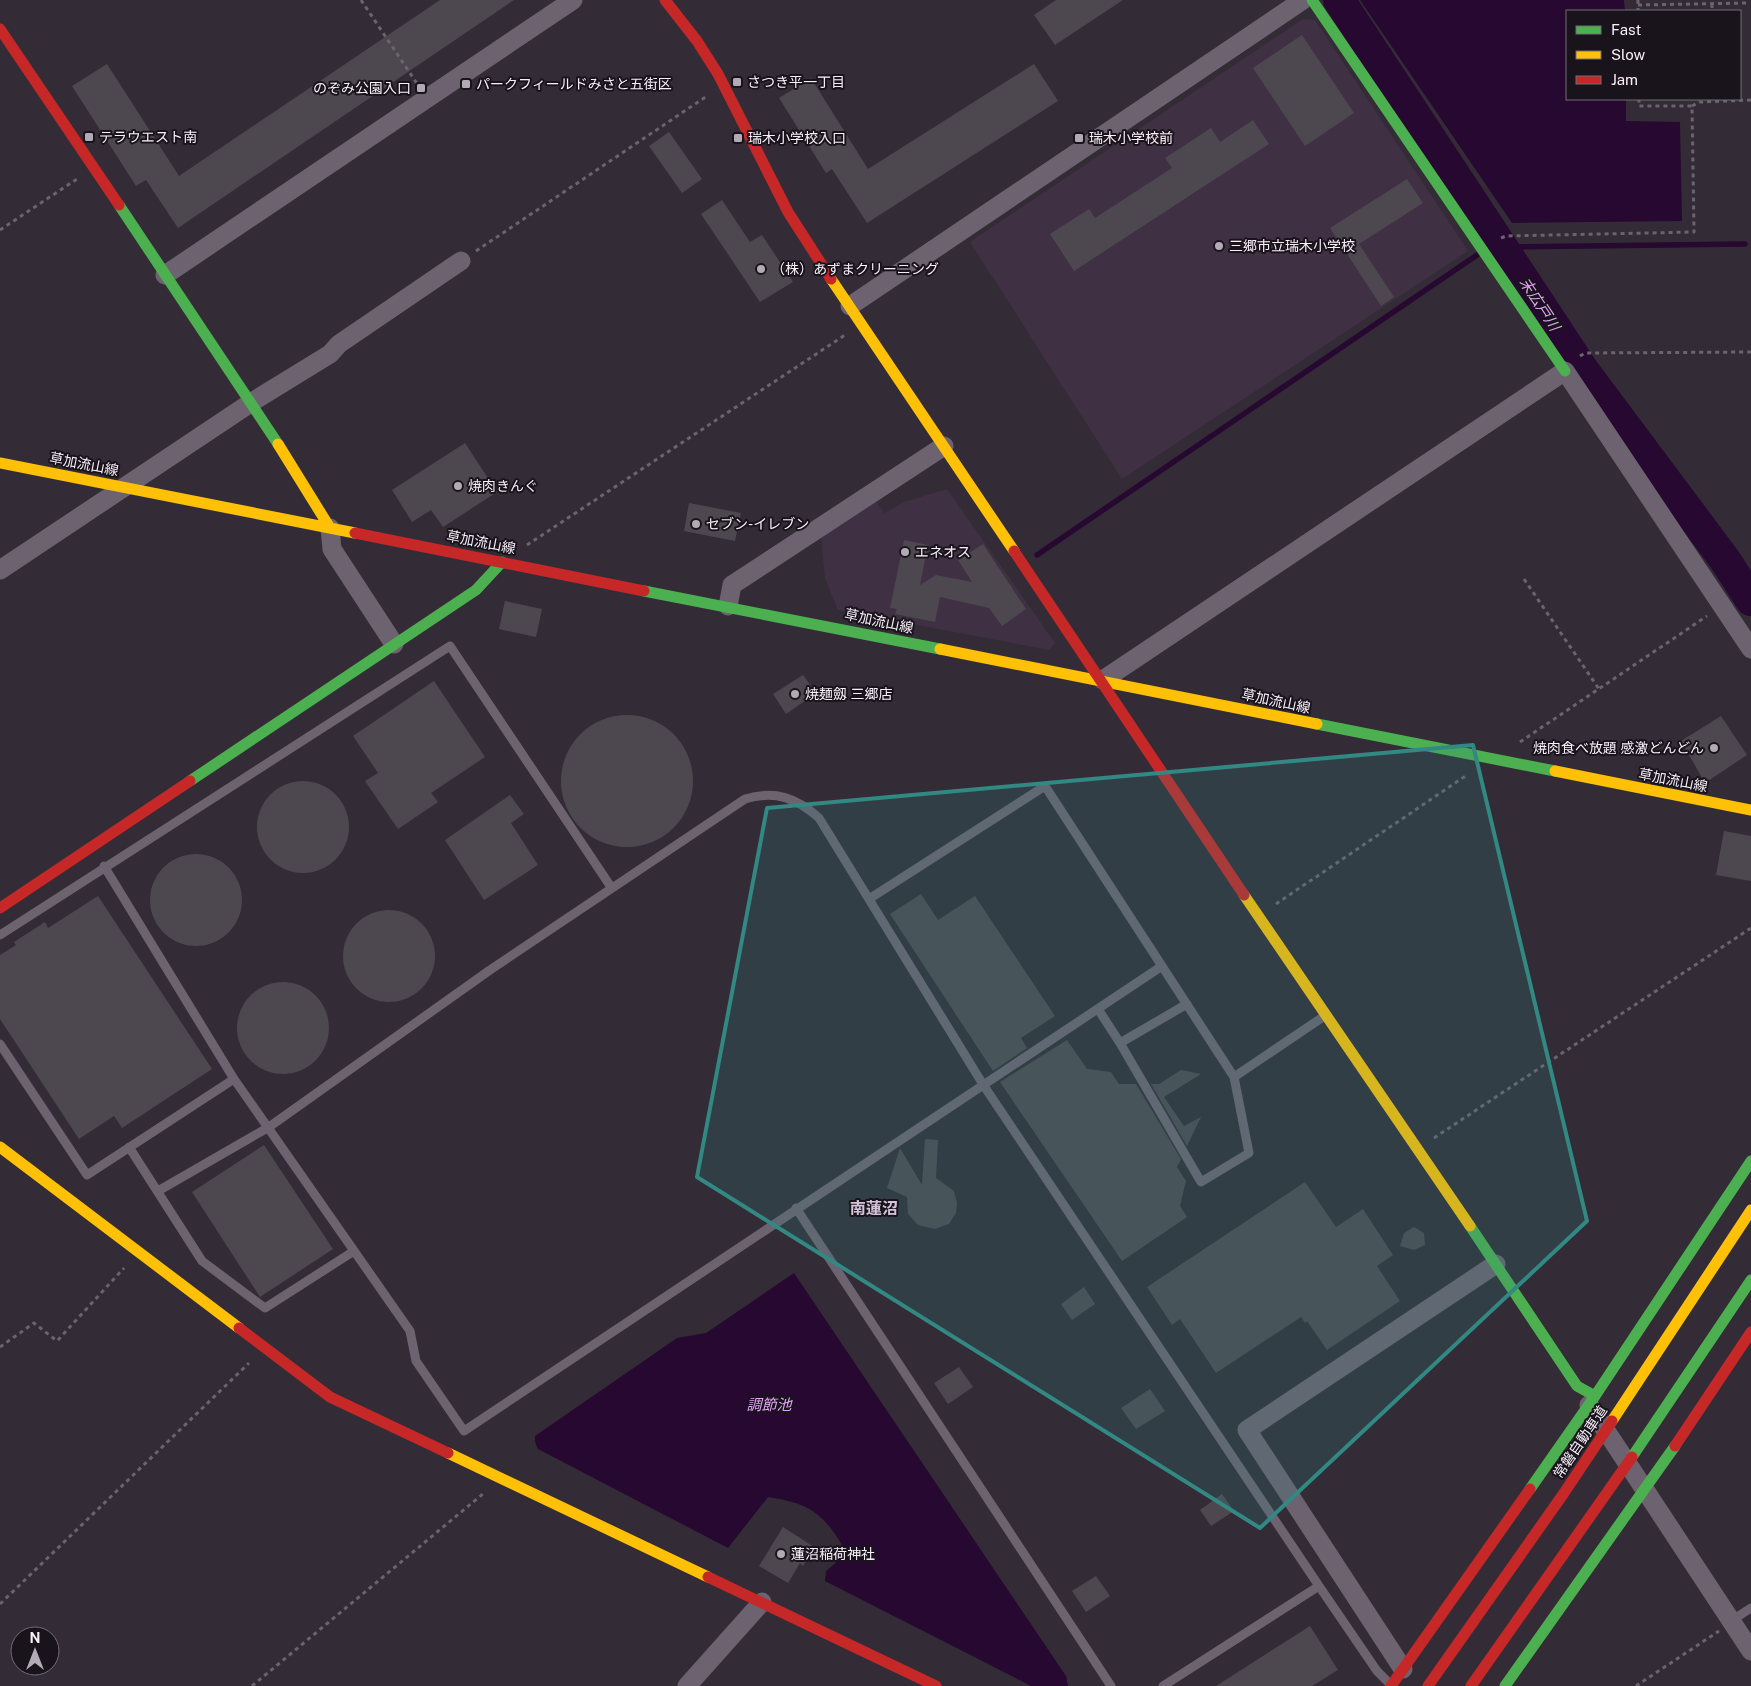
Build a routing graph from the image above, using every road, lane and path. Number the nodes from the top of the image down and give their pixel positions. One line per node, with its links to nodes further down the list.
1 (361, 0): 14 (path)
2 (574, 0): 14 (street)
3 (665, 0): 13 (main road)
4 (1303, 0): 24 (street)
5 (1312, 0): 28 (main road)
6 (1638, 0): 9 (path)
7 (1748, 3): 8 (path)
8 (1712, 4): 9 (path); 11 (path)
9 (1638, 5): 10 (path)
10 (1638, 10)
11 (1712, 10)
12 (0, 28): 19 (main road)
13 (724, 84): 22 (path); 24 (main road)
14 (427, 98): 23 (street)
15 (1639, 100): 18 (path)
16 (1713, 100): 17 (path); 18 (path)
17 (1751, 100)
18 (1692, 106): 21 (path)
19 (93, 168): 20 (path); 23 (main road)
20 (0, 230)
21 (1503, 237)
22 (461, 261): 29 (street)
23 (165, 275): 29 (main road)
24 (850, 306): 25 (main road)
25 (862, 323): 30 (main road); 34 (path)
26 (1751, 352): 27 (path)
27 (1585, 353)
28 (1565, 370): 38 (street); 41 (street)
29 (252, 402): 32 (street); 33 (main road)
30 (944, 446): 37 (street); 41 (main road)
31 (0, 463): 32 (main road, 草加流山線)
32 (125, 488): 33 (main road, 草加流山線); 35 (street)
33 (330, 528): 34 (main road, 草加流山線); 39 (street)
34 (502, 562): 37 (main road, 草加流山線); 39 (main road)
35 (0, 570)
36 (1524, 579): 42 (path)
37 (728, 606): 41 (main road, 草加流山線)
38 (1722, 606): 40 (street); 42 (path)
39 (394, 644): 49 (main road)
40 (1751, 649)
41 (1101, 680): 43 (main road, 草加流山線); 50 (main road)
42 (1599, 689): 44 (path)
43 (1473, 755): 44 (main road, 草加流山線); 50 (path)
44 (1494, 760): 45 (main road, 草加流山線)
45 (1751, 810)
46 (104, 866): 47 (lane); 52 (lane); 60 (lane)
47 (611, 887): 48 (lane); 62 (lane)
48 (869, 899): 53 (lane); 61 (lane)
49 (0, 908)
50 (1258, 916): 56 (main road)
51 (1751, 928): 64 (path)
52 (0, 935)
53 (1162, 966): 54 (lane); 55 (lane)
54 (1187, 1004): 57 (lane); 59 (lane)
55 (1098, 1009): 57 (lane); 61 (lane)
56 (1325, 1016): 59 (lane); 64 (main road)
57 (1120, 1043): 59 (lane)
58 (0, 1044): 63 (lane)
59 (1234, 1077)
60 (234, 1078): 62 (lane); 63 (lane)
61 (984, 1086): 68 (lane); 80 (lane)
62 (269, 1127): 67 (lane); 71 (lane)
63 (129, 1148): 67 (lane)
64 (1417, 1150): 72 (main road)
65 (2, 1151): 70 (main road)
66 (1751, 1161): 77 (main road)
67 (158, 1191): 71 (lane)
68 (796, 1208): 71 (lane); 91 (lane)
69 (1751, 1210): 94 (main road, 常磐自動車道, bridge)
70 (140, 1251): 75 (path); 76 (main road)
71 (354, 1251)
72 (1496, 1264): 77 (main road); 87 (street)
73 (1751, 1280): 95 (main road, bridge)
74 (1751, 1332): 79 (main road)
75 (0, 1347)
76 (266, 1347): 78 (main road); 82 (path)
77 (1592, 1400): 79 (street); 87 (main road)
78 (501, 1479): 81 (main road); 88 (path)
79 (1645, 1486): 84 (street); 96 (main road)
80 (1319, 1586): 92 (lane); 93 (lane)
81 (762, 1602): 89 (street); 90 (main road)
82 (0, 1604)
83 (1751, 1608): 84 (lane)
84 (1731, 1622): 86 (street)
85 (1713, 1635): 97 (path)
86 (1751, 1651)
87 (1404, 1668): 93 (main road)
88 (252, 1686)
89 (687, 1686)
90 (936, 1686)
91 (1111, 1686)
92 (1163, 1686)
93 (1391, 1686)
94 (1428, 1686)
95 (1471, 1686)
96 (1506, 1686)
97 (1636, 1686)

